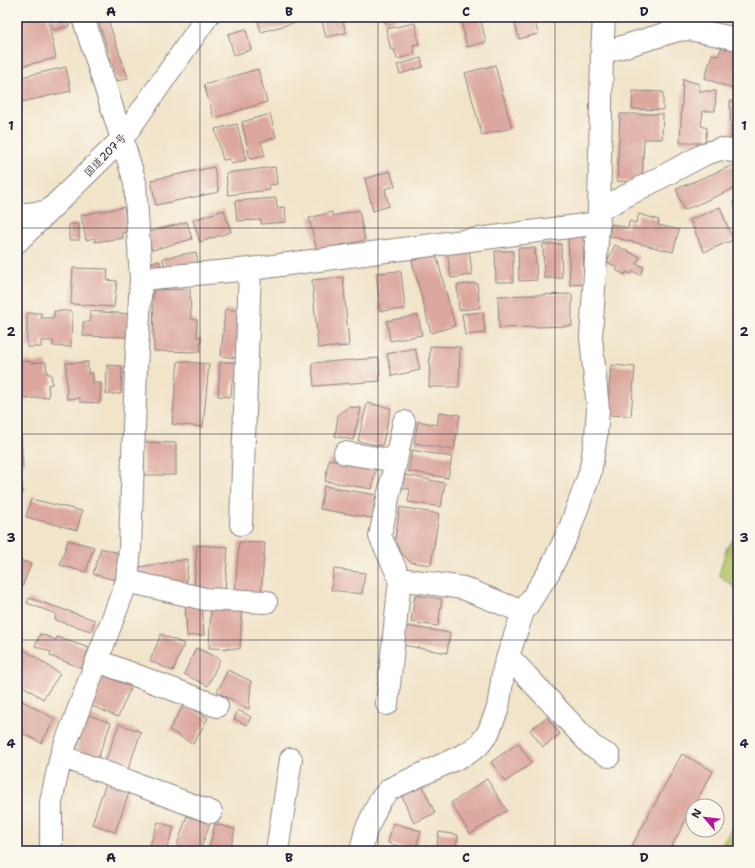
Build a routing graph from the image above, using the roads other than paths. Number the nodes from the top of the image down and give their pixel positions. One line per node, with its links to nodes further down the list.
1 (83, 17): 6 (main road)
2 (207, 17): 6 (main road, 国道207号)
3 (604, 17): 5 (main road)
4 (738, 39): 5 (main road)
5 (602, 53): 10 (main road)
6 (122, 139): 8 (main road, 国道207号); 13 (main road)
7 (738, 152): 10 (main road)
8 (46, 212): 9 (main road); 11 (main road, 国道207号)
9 (17, 215)
10 (599, 217): 12 (main road); 21 (main road)
11 (17, 242)
12 (250, 269): 13 (main road); 17 (main road)
13 (141, 279): 19 (main road)
14 (404, 422): 16 (main road)
15 (345, 453): 16 (main road)
16 (396, 461): 18 (main road)
17 (241, 524)
18 (400, 579): 21 (main road); 24 (main road)
19 (126, 581): 20 (main road); 23 (main road)
20 (266, 602)
21 (523, 612): 22 (main road)
22 (508, 656): 27 (main road); 32 (main road)
23 (98, 661): 25 (main road); 26 (main road)
24 (387, 704)
25 (217, 706)
26 (61, 756): 29 (main road); 30 (main road)
27 (609, 756)
28 (291, 759): 31 (main road)
29 (211, 812)
30 (51, 851)
31 (277, 851)
32 (361, 851)

